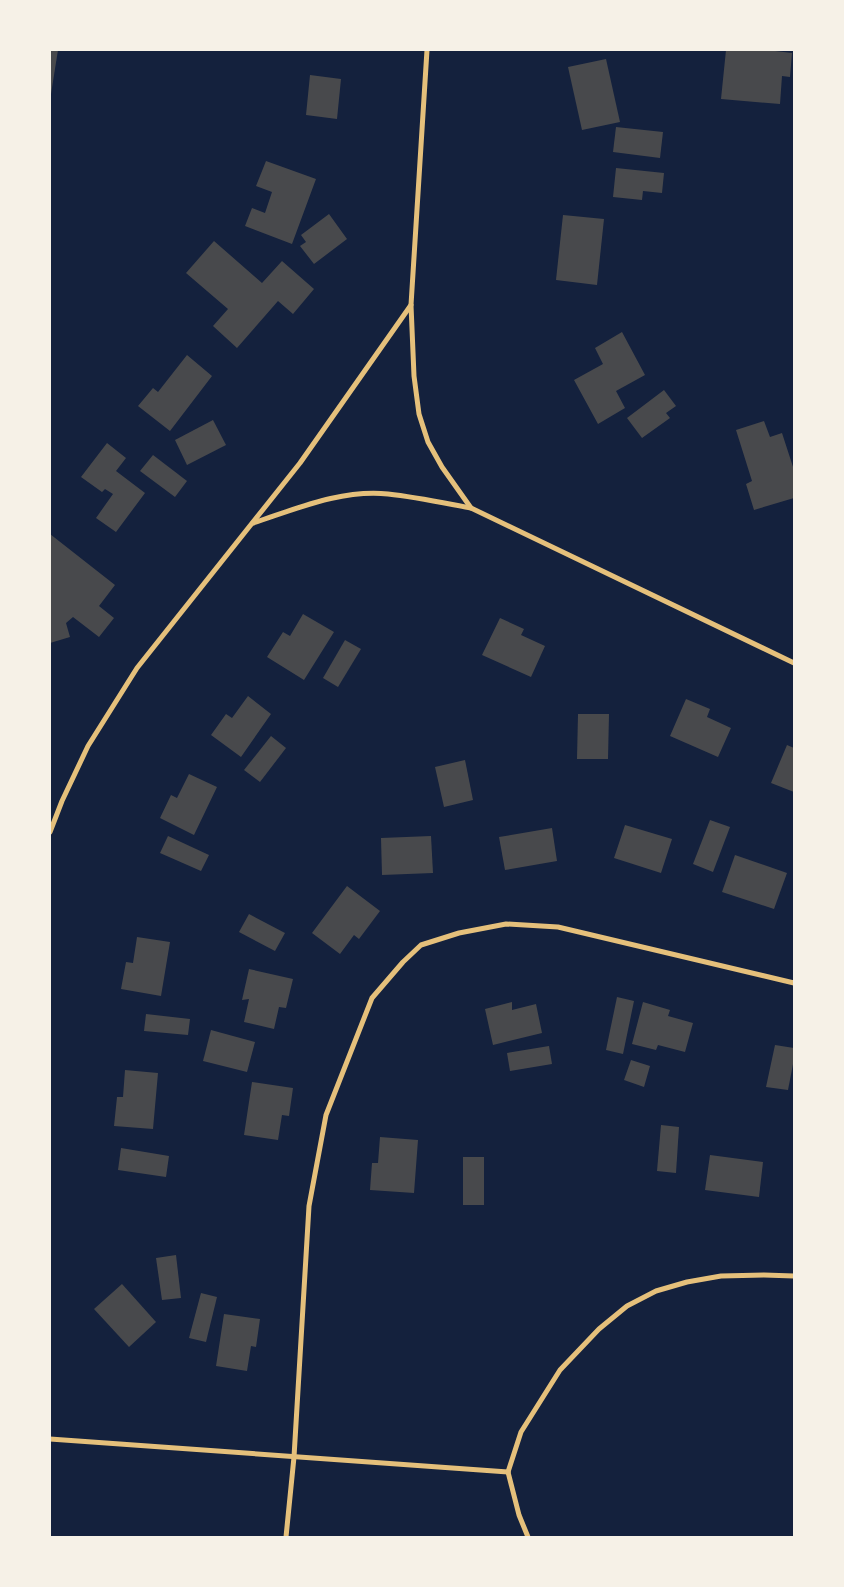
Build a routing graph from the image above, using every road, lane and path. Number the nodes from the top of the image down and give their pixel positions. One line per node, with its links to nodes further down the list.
1 (427, 50): 2 (street)
2 (411, 305): 3 (street); 4 (street)
3 (471, 508): 4 (street); 5 (street)
4 (253, 523): 6 (street)
5 (794, 663)
6 (50, 832)
7 (794, 983): 10 (street)
8 (794, 1276): 11 (street)
9 (50, 1439): 10 (street)
10 (294, 1457): 11 (street); 12 (street)
11 (508, 1472): 13 (street)
12 (286, 1537)
13 (528, 1537)

